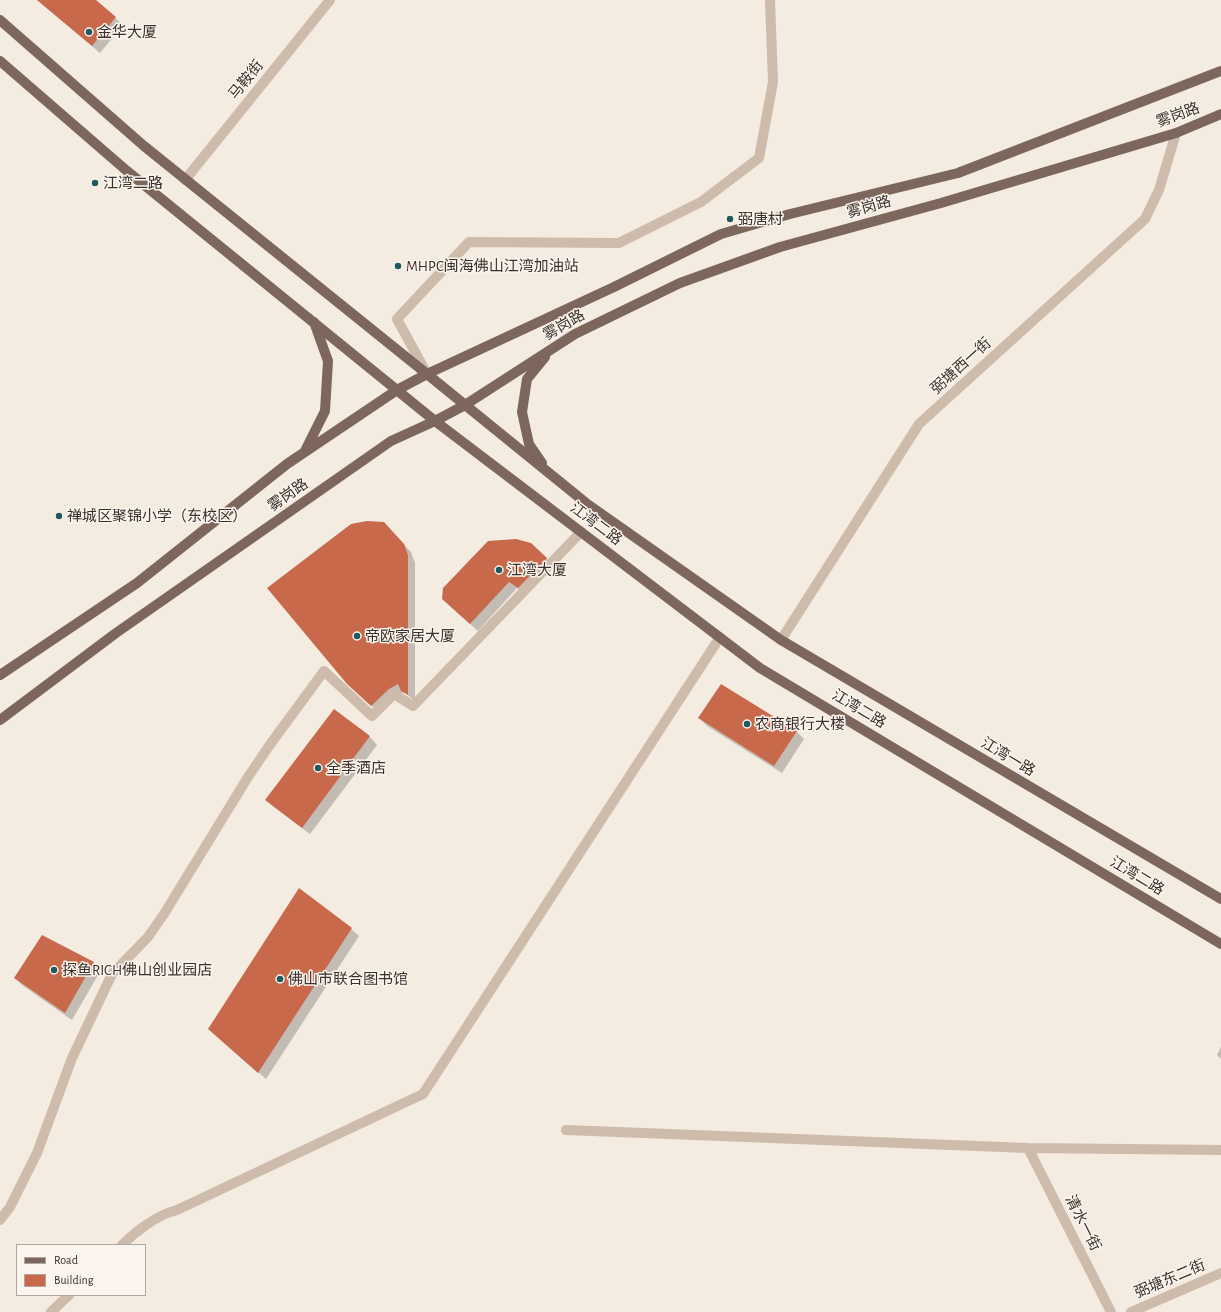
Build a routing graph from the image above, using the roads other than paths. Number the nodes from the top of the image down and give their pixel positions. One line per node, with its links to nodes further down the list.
1 (330, 0): 8 (street, 马鞍街)
2 (770, 0): 11 (street)
3 (0, 20): 8 (main road, 江湾二路)
4 (0, 61): 9 (main road, 江湾二路)
5 (1221, 71): 11 (main road, 雾岗路)
6 (1221, 114): 7 (main road, 雾岗路)
7 (1176, 133): 10 (main road, 雾岗路); 19 (street, 弼塘西一街)
8 (185, 180): 11 (main road, 江湾二路)
9 (314, 322): 12 (main road, 江湾二路); 15 (main road)
10 (551, 350): 13 (main road, 雾岗路); 16 (main road)
11 (427, 374): 12 (main road, 雾岗路); 13 (main road, 江湾二路)
12 (397, 390): 14 (main road, 江湾二路); 15 (main road, 雾岗路)
13 (465, 404): 14 (main road, 雾岗路); 16 (main road, 江湾二路)
14 (435, 420): 17 (main road, 江湾二路); 21 (main road, 雾岗路)
15 (305, 452): 20 (main road, 雾岗路)
16 (547, 472): 19 (main road, 江湾二路)
17 (581, 532): 18 (main road, 江湾二路); 27 (street)
18 (720, 637): 23 (main road, 江湾二路); 28 (street)
19 (781, 640): 22 (main road, 江湾一路)
20 (0, 675)
21 (0, 720)
22 (1221, 900)
23 (1221, 944)
24 (566, 1130): 25 (street)
25 (1028, 1148): 26 (street); 32 (street, 清水一街)
26 (1221, 1150)
27 (0, 1220)
28 (123, 1244)
29 (1221, 1273): 33 (street, 弼塘东二街)
30 (68, 1296): 31 (street)
31 (51, 1312)
32 (1111, 1312)
33 (1131, 1312)

